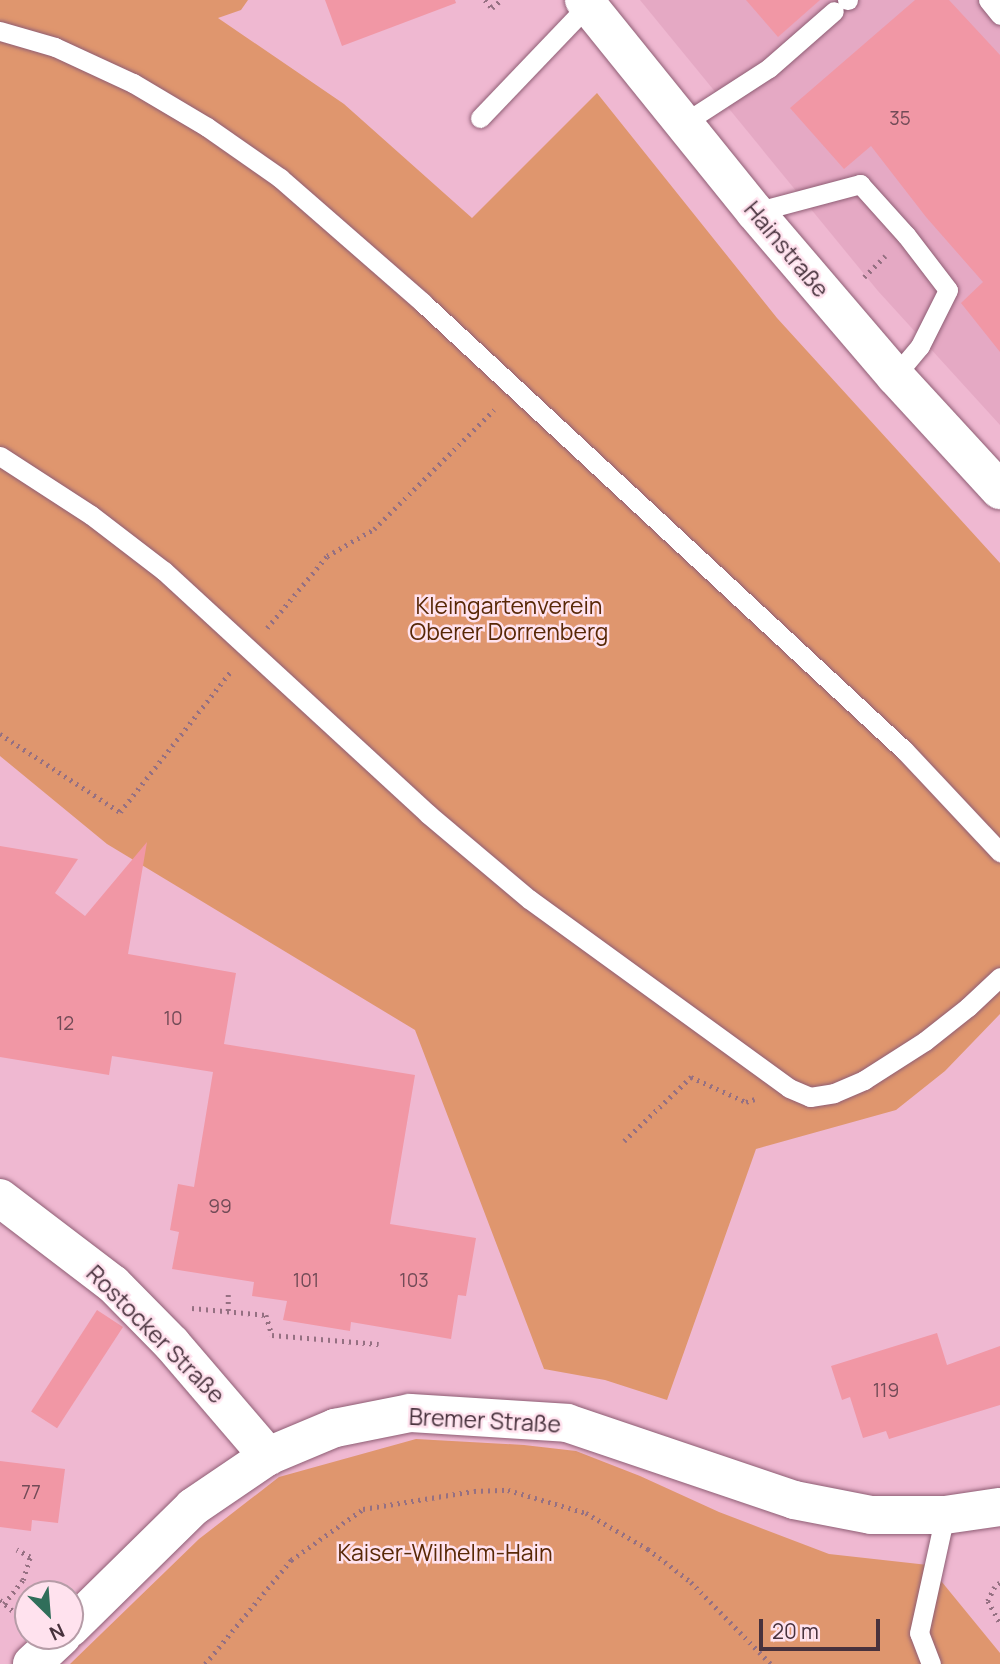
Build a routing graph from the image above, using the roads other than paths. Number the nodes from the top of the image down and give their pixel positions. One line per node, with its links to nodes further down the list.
1 (988, 0): 4 (lane)
2 (586, 3): 6 (lane); 7 (street, Hainstraße)
3 (843, 4): 7 (lane)
4 (1000, 15)
5 (0, 31): 12 (lane)
6 (480, 118)
7 (684, 123): 8 (street, Hainstraße)
8 (755, 212): 9 (street, Hainstraße); 9 (lane)
9 (895, 376): 11 (street, Hainstraße)
10 (0, 456): 13 (lane)
11 (1000, 490)
12 (1000, 852)
13 (1000, 977)
14 (0, 1198): 15 (street, Rostocker Straße)
15 (268, 1456): 17 (street, Bremer Straße); 18 (street, Bremer Straße)
16 (1000, 1507): 17 (street, Bremer Straße)
17 (945, 1515): 21 (lane)
18 (84, 1614)
19 (47, 1650): 20 (street)
20 (32, 1664)
21 (931, 1664)

